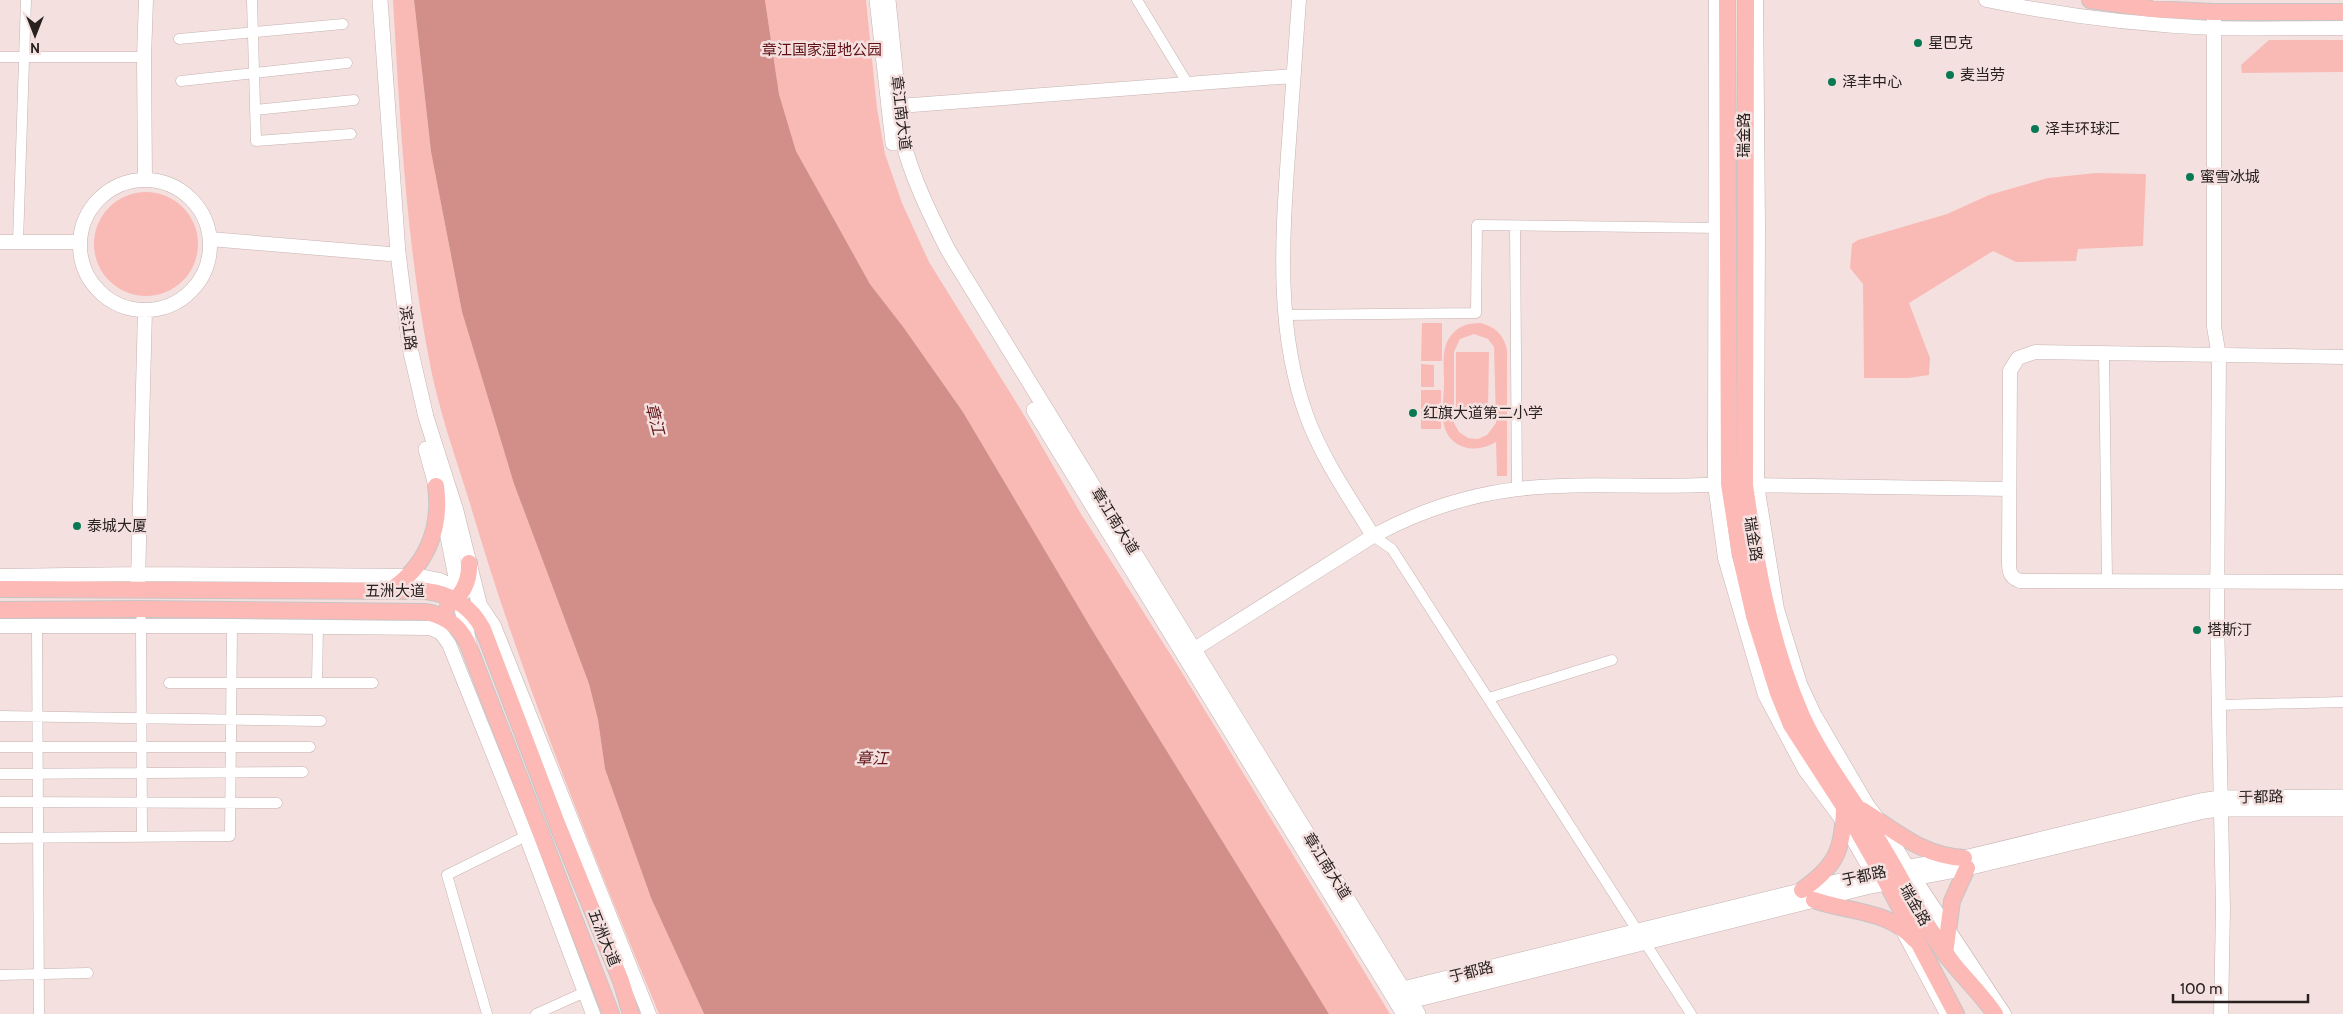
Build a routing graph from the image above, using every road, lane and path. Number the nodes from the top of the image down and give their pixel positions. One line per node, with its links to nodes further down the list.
1 (26, 0): 25 (street)
2 (146, 0): 26 (street)
3 (252, 0): 22 (street)
4 (371, 0): 43 (main road, 滨江路)
5 (380, 0): 54 (main road, 滨江路)
6 (877, 0): 72 (main road, 章江南大道)
7 (888, 0): 33 (main road, 章江南大道)
8 (1138, 0): 31 (street)
9 (1299, 0): 29 (street)
10 (1716, 0): 38 (street)
11 (1722, 0): 18 (main road)
12 (1727, 0): 18 (main road, 瑞金路)
13 (1747, 0): 49 (main road, 瑞金路)
14 (1756, 0): 49 (street)
15 (1986, 0): 19 (street)
16 (2090, 0): 19 (main road)
17 (2343, 12): 19 (main road)
18 (1728, 18): 38 (main road, 瑞金路)
19 (2214, 20): 21 (street); 47 (street)
20 (343, 24): 22 (street)
21 (2343, 28)
22 (253, 32): 23 (street); 28 (street)
23 (179, 39)
24 (0, 56): 25 (street)
25 (23, 56): 26 (street); 41 (street)
26 (144, 57): 36 (street)
27 (346, 63): 28 (street)
28 (254, 73): 30 (street); 34 (street)
29 (1294, 76): 31 (street); 45 (street)
30 (181, 81)
31 (1188, 84): 33 (street)
32 (354, 100): 34 (street)
33 (899, 106): 72 (main road, 章江南大道)
34 (255, 110): 35 (street)
35 (351, 134)
36 (145, 180): 39 (street); 42 (street)
37 (1515, 226): 38 (street); 45 (street); 51 (street)
38 (1722, 228): 49 (main road, 瑞金路)
39 (210, 239): 43 (street); 44 (street)
40 (0, 242): 41 (street)
41 (18, 242): 42 (street)
42 (79, 242): 44 (street)
43 (388, 254): 50 (main road, 滨江路)
44 (145, 310): 55 (street)
45 (1285, 315): 53 (street)
46 (2104, 353): 47 (street); 52 (street); 58 (street)
47 (2218, 356): 48 (street); 59 (street)
48 (2343, 357)
49 (1736, 485): 51 (street); 52 (street); 103 (main road, 瑞金路); 105 (street); 106 (street)
50 (436, 486): 57 (main road); 64 (main road, 滨江路)
51 (1517, 489): 53 (street)
52 (2009, 489): 58 (street)
53 (1373, 536): 72 (street); 78 (street)
54 (469, 563): 64 (main road)
55 (138, 574): 56 (street); 57 (street); 62 (street)
56 (0, 576)
57 (408, 576): 63 (main road); 64 (street)
58 (2107, 580): 59 (street)
59 (2218, 581): 60 (street); 80 (street)
60 (2343, 582)
61 (0, 589): 62 (main road, 五洲大道)
62 (138, 591): 63 (main road, 五洲大道)
63 (389, 591): 64 (main road, 五洲大道)
64 (465, 602): 66 (main road, 五洲大道); 71 (street); 128 (main road, 五洲大道); 129 (main road, 五洲大道); 130 (street)
65 (0, 610): 66 (main road, 五洲大道)
66 (141, 617): 68 (street); 69 (street); 83 (street)
67 (0, 626): 68 (street)
68 (38, 626): 82 (street)
69 (232, 626): 70 (street); 75 (street)
70 (318, 627): 71 (street); 76 (street)
71 (430, 628): 108 (street)
72 (1189, 653): 123 (main road, 章江南大道)
73 (1612, 660): 78 (street)
74 (169, 682): 75 (street)
75 (232, 682): 76 (street); 84 (street)
76 (316, 683): 77 (street)
77 (373, 683)
78 (1489, 698): 116 (street)
79 (2343, 702): 80 (street)
80 (2219, 705): 102 (street)
81 (0, 716): 82 (street)
82 (38, 716): 83 (street); 87 (street)
83 (141, 718): 84 (street); 88 (street)
84 (231, 720): 85 (street); 89 (street)
85 (321, 721)
86 (0, 747): 87 (street)
87 (38, 747): 88 (street); 95 (street)
88 (141, 747): 89 (street); 92 (street)
89 (231, 747): 90 (street); 93 (street)
90 (310, 747)
91 (303, 772): 93 (street)
92 (142, 773): 93 (street); 95 (street); 99 (street)
93 (231, 773): 100 (street)
94 (0, 774): 95 (street)
95 (38, 774): 98 (street)
96 (2343, 797): 102 (main road, 于都路)
97 (0, 802): 98 (street)
98 (38, 802): 99 (street); 110 (street)
99 (142, 802): 100 (street); 107 (street)
100 (231, 803): 101 (street); 107 (street)
101 (277, 803)
102 (2220, 803): 104 (main road, 于都路); 111 (main road, 于都路); 138 (street)
103 (1851, 807): 105 (main road); 106 (main road); 112 (main road, 瑞金路)
104 (2343, 809)
105 (1880, 822): 111 (main road); 112 (street)
106 (1844, 823): 112 (street); 113 (main road)
107 (142, 836): 110 (street)
108 (526, 836): 122 (street); 125 (street)
109 (0, 838): 110 (street)
110 (38, 838): 121 (street)
111 (1966, 863): 112 (main road, 于都路); 115 (main road)
112 (1892, 876): 113 (main road, 于都路); 114 (street); 115 (street); 117 (main road, 瑞金路); 118 (main road, 瑞金路)
113 (1808, 895): 114 (main road); 116 (main road, 于都路)
114 (1902, 929): 118 (main road); 132 (street)
115 (1948, 930): 117 (main road); 137 (street)
116 (1643, 937): 123 (main road, 于都路); 131 (street)
117 (1945, 954): 135 (main road); 136 (main road, 瑞金路)
118 (1927, 956): 133 (main road, 瑞金路); 134 (main road)
119 (88, 973): 121 (street)
120 (0, 974): 121 (street)
121 (39, 974): 124 (street)
122 (585, 992): 126 (street); 127 (street)
123 (1404, 1002)
124 (39, 1014)
125 (487, 1014)
126 (536, 1014)
127 (593, 1014)
128 (611, 1014)
129 (631, 1014)
130 (649, 1014)
131 (1691, 1014)
132 (1947, 1014)
133 (1956, 1014)
134 (1966, 1014)
135 (1982, 1014)
136 (1994, 1014)
137 (2004, 1014)
138 (2221, 1014)

